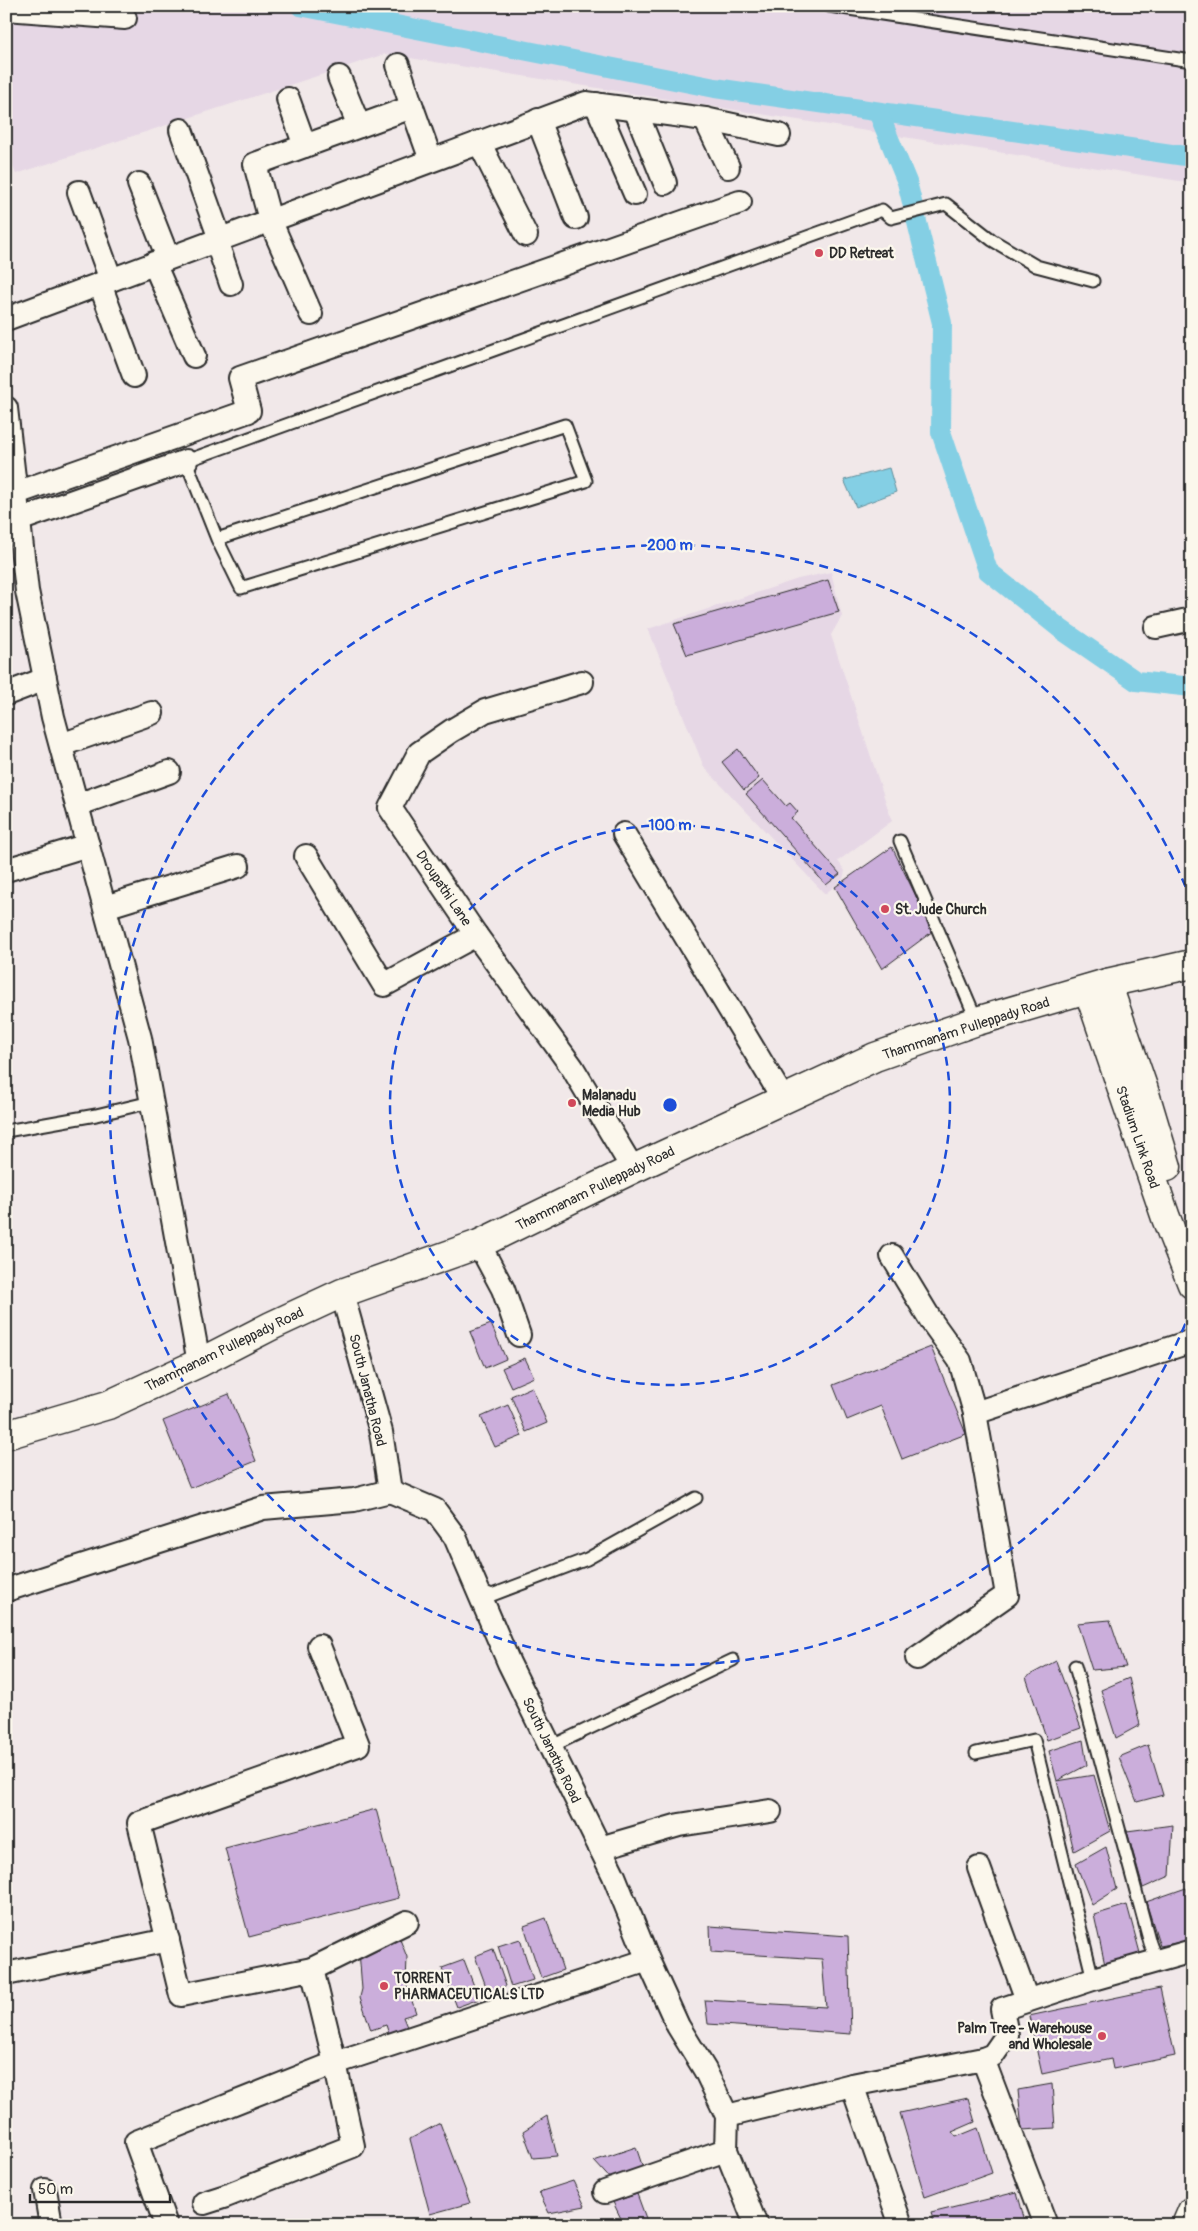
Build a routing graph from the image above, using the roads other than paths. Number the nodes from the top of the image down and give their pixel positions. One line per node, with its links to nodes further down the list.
1 (829, 6): 4 (lane)
2 (6, 9): 3 (street)
3 (125, 18)
4 (1192, 61)
5 (398, 65): 9 (street)
6 (339, 77): 13 (street)
7 (288, 99): 17 (street)
8 (596, 104): 10 (street); 12 (street); 23 (street)
9 (412, 107): 13 (street); 18 (street)
10 (635, 109): 11 (street); 21 (street)
11 (705, 119): 15 (street); 19 (street)
12 (538, 120): 16 (street); 25 (street)
13 (359, 126): 17 (street)
14 (181, 130): 28 (street)
15 (779, 134)
16 (479, 142): 18 (street); 27 (street)
17 (305, 146): 26 (street)
18 (431, 160): 26 (street)
19 (728, 167)
20 (139, 184): 29 (street)
21 (665, 184)
22 (79, 192): 31 (street)
23 (635, 194)
24 (740, 202): 40 (street)
25 (576, 218)
26 (270, 220): 28 (street); 33 (street)
27 (526, 235)
28 (218, 240): 29 (street); 32 (street)
29 (161, 261): 31 (street); 35 (street)
30 (1093, 281): 38 (lane)
31 (106, 282): 34 (street); 36 (street)
32 (231, 284)
33 (311, 314)
34 (6, 318)
35 (194, 356)
36 (134, 376)
37 (6, 408): 39 (street)
38 (186, 461): 41 (street); 42 (lane)
39 (10, 469): 40 (street)
40 (16, 493): 41 (street)
41 (20, 520): 45 (street)
42 (217, 539): 42 (lane)
43 (1192, 619): 44 (street)
44 (1156, 627)
45 (45, 679): 47 (street); 49 (street)
46 (582, 682): 59 (street, Droupathi Lane)
47 (6, 694)
48 (152, 713): 49 (street)
49 (61, 745): 51 (street)
50 (169, 772): 51 (street)
51 (77, 805): 54 (street)
52 (624, 834): 63 (street)
53 (900, 841): 62 (lane)
54 (88, 845): 57 (street); 58 (street)
55 (306, 856): 59 (street)
56 (238, 866): 58 (street)
57 (6, 870)
58 (104, 907): 64 (street)
59 (476, 935): 66 (street, Droupathi Lane)
60 (1192, 964): 61 (main road, Thammanam Pulleppady Road)
61 (1098, 986): 62 (main road, Thammanam Pulleppady Road); 67 (main road, Stadium Link Road); 70 (main road, Stadium Link Road)
62 (977, 1022): 63 (main road, Thammanam Pulleppady Road)
63 (784, 1100): 66 (main road, Thammanam Pulleppady Road)
64 (151, 1102): 65 (lane); 74 (street)
65 (6, 1131)
66 (633, 1169): 68 (main road, Thammanam Pulleppady Road)
67 (1192, 1242)
68 (479, 1244): 71 (main road, Thammanam Pulleppady Road); 72 (street)
69 (892, 1256): 75 (street)
70 (1192, 1284)
71 (342, 1293): 74 (main road, Thammanam Pulleppady Road); 77 (street, South Janatha Road)
72 (519, 1335)
73 (1192, 1341): 75 (street)
74 (199, 1363): 76 (main road, Thammanam Pulleppady Road)
75 (975, 1413): 82 (street)
76 (6, 1434)
77 (390, 1490): 79 (street); 80 (street, South Janatha Road)
78 (696, 1498): 80 (lane)
79 (6, 1590)
80 (479, 1590): 85 (street, South Janatha Road)
81 (319, 1646): 91 (street)
82 (918, 1658)
83 (733, 1660): 85 (lane)
84 (1075, 1666): 94 (lane)
85 (550, 1747): 88 (street, South Janatha Road)
86 (976, 1753): 97 (lane)
87 (770, 1811): 88 (street)
88 (600, 1848): 93 (street, South Janatha Road)
89 (979, 1868): 98 (street)
90 (407, 1922): 95 (street)
91 (168, 1940): 95 (street); 96 (street)
92 (1192, 1951): 94 (street)
93 (648, 1960): 100 (street); 102 (street, South Janatha Road)
94 (1157, 1962): 97 (street)
95 (312, 1969): 100 (street)
96 (6, 1974)
97 (1093, 1979): 98 (street)
98 (1027, 2000): 99 (street)
99 (983, 2059): 101 (street); 112 (street)
100 (335, 2063): 106 (street); 109 (street)
101 (852, 2085): 102 (street); 111 (street)
102 (727, 2116): 103 (street, South Janatha Road)
103 (726, 2150): 105 (street); 110 (street, South Janatha Road)
104 (45, 2190): 108 (street)
105 (606, 2192)
106 (204, 2203)
107 (1192, 2210): 113 (main road)
108 (51, 2225)
109 (166, 2225)
110 (756, 2225)
111 (902, 2225)
112 (1046, 2225)
113 (1186, 2225)

